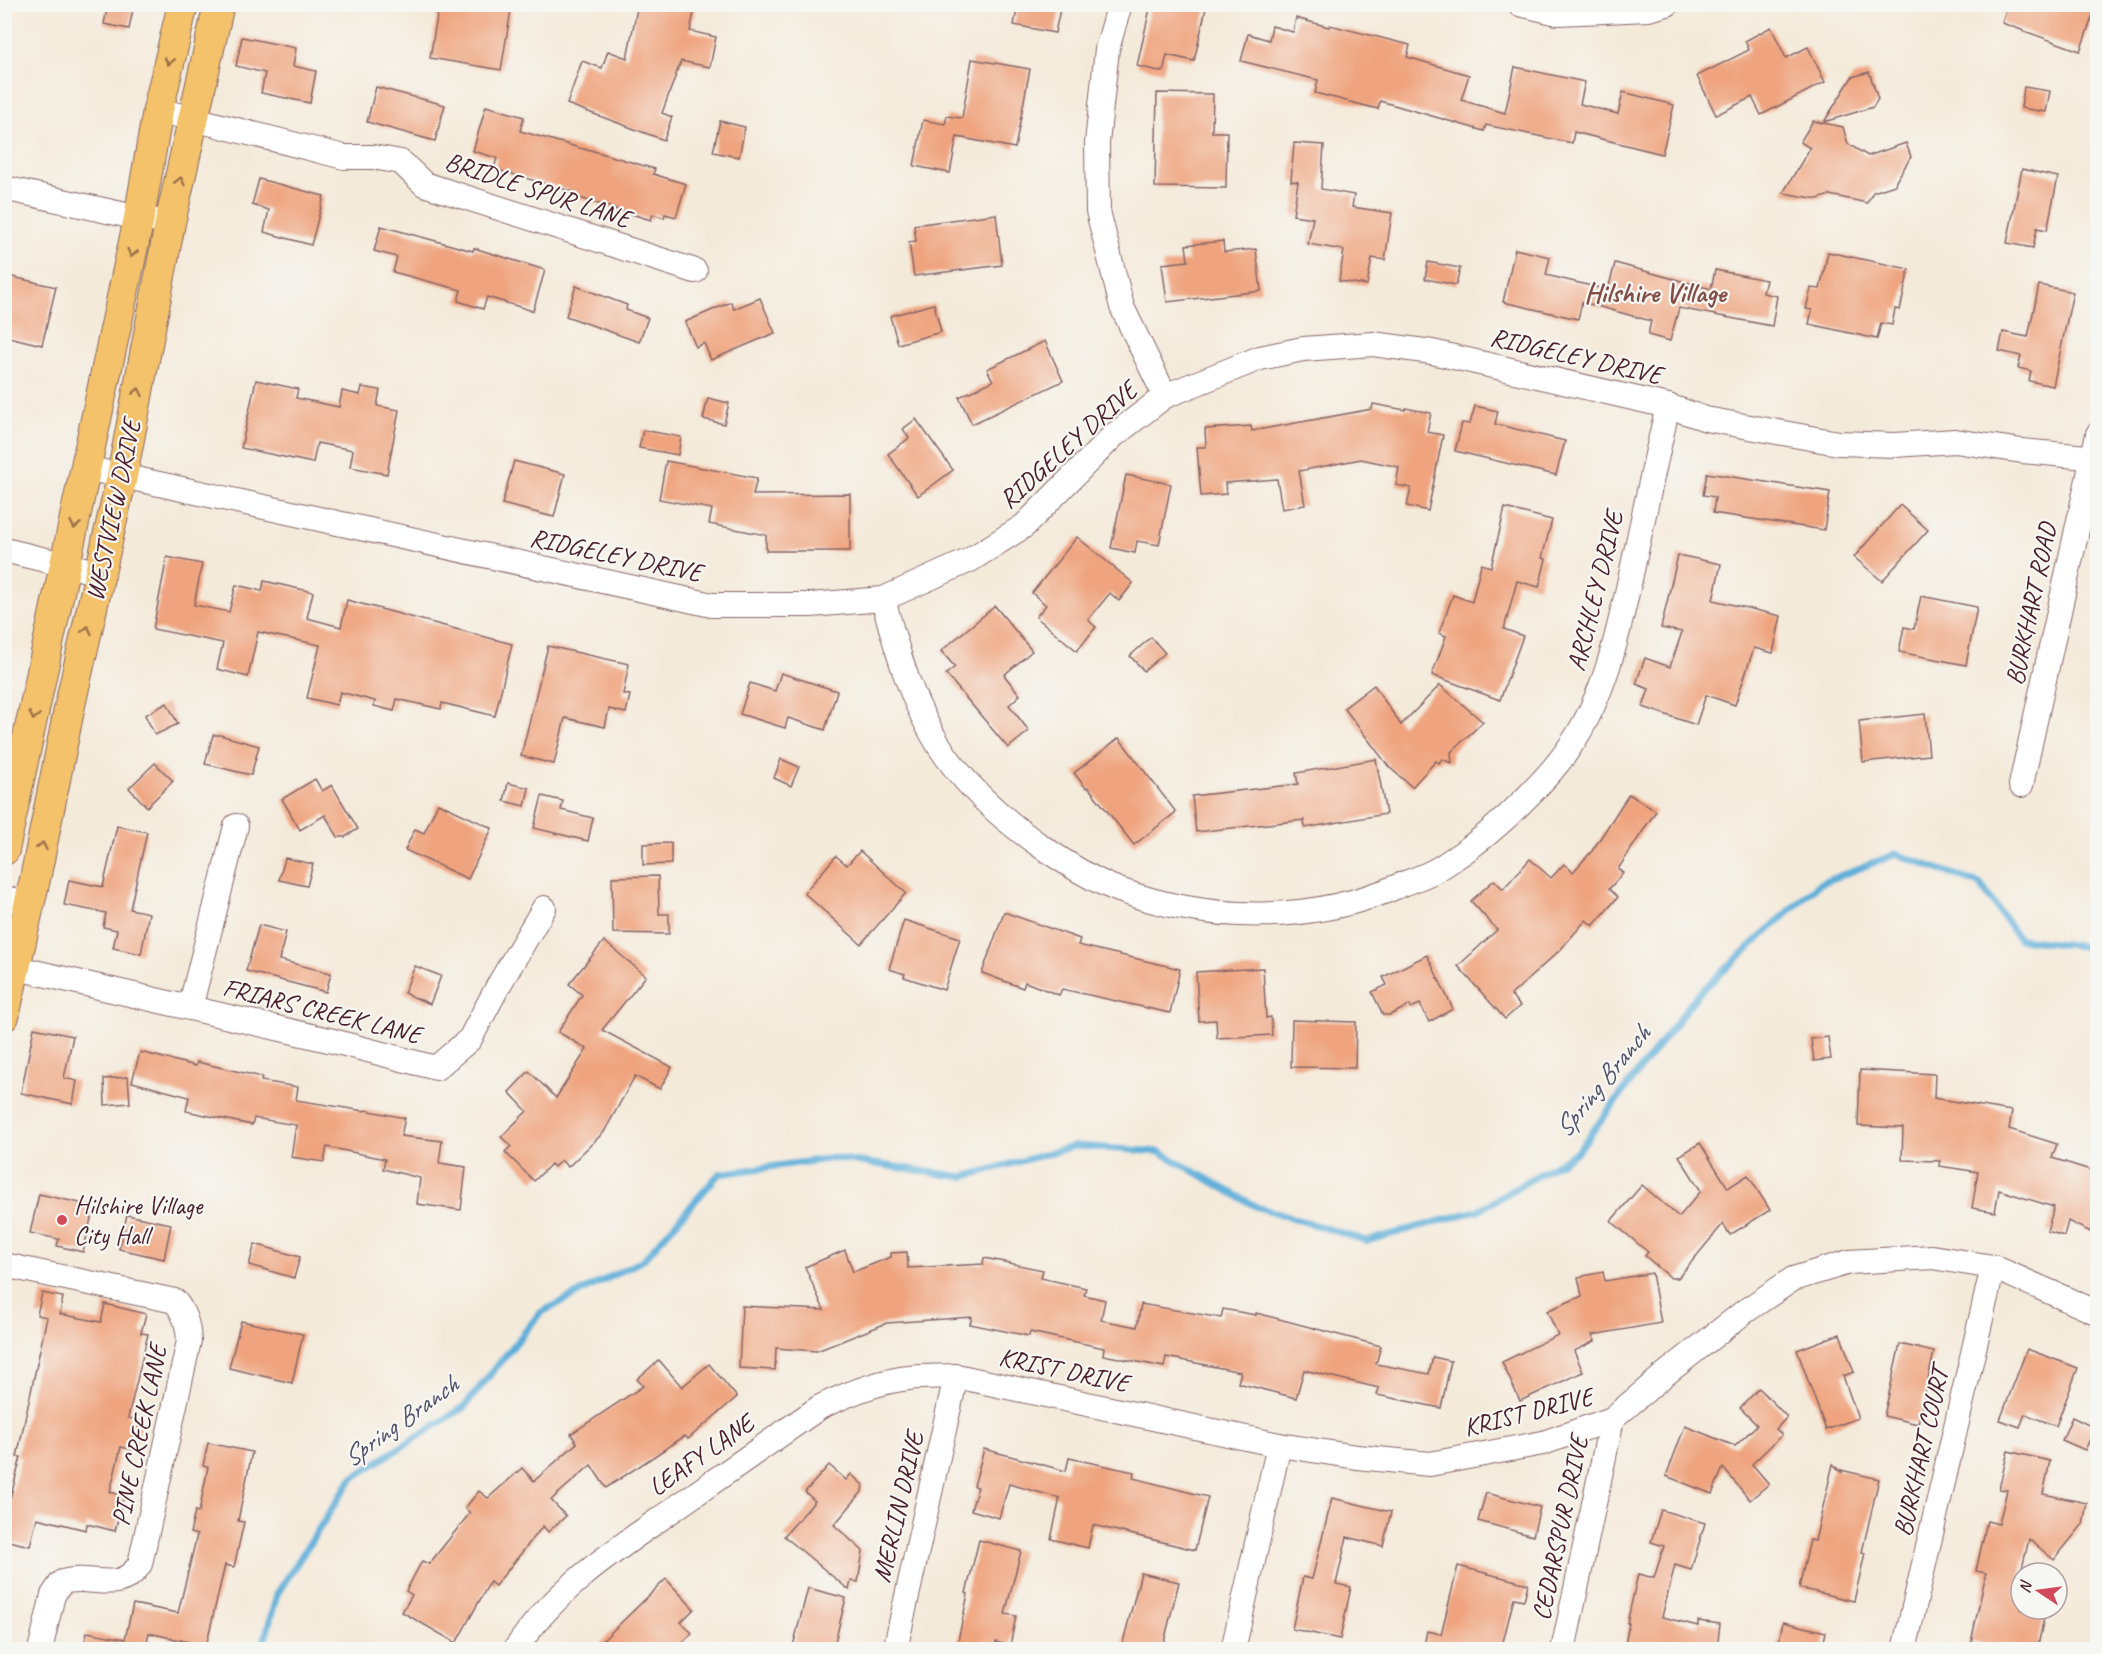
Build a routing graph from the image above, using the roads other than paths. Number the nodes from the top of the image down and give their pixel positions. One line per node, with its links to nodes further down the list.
1 (183, 4): 7 (main road, WESTVIEW DRIVE, one-way to 7)
2 (219, 4): 8 (main road, WESTVIEW DRIVE)
3 (1120, 4): 13 (street)
4 (1520, 4): 6 (street)
5 (1667, 4): 6 (street)
6 (1559, 9)
7 (158, 110): 8 (street, BRIDLE SPUR LANE); 10 (main road, WESTVIEW DRIVE)
8 (193, 120): 11 (main road, WESTVIEW DRIVE, one-way to 8); 12 (street, BRIDLE SPUR LANE)
9 (4, 188): 10 (street)
10 (139, 218): 11 (street); 16 (main road, WESTVIEW DRIVE, one-way to 16)
11 (170, 223): 17 (main road, WESTVIEW DRIVE, one-way to 11)
12 (695, 271)
13 (1165, 396): 14 (street, RIDGELEY DRIVE); 21 (street, RIDGELEY DRIVE)
14 (1668, 406): 15 (street, RIDGELEY DRIVE); 21 (street, ARCHLEY DRIVE)
15 (2096, 449): 22 (street, BURKHART ROAD)
16 (86, 468): 17 (street, RIDGELEY DRIVE); 19 (main road, WESTVIEW DRIVE, one-way to 19)
17 (122, 476): 20 (main road, WESTVIEW DRIVE); 21 (street, RIDGELEY DRIVE)
18 (4, 550): 19 (street)
19 (67, 565): 20 (street); 24 (main road, WESTVIEW DRIVE, one-way to 24)
20 (100, 573): 25 (main road, WESTVIEW DRIVE, one-way to 20)
21 (883, 598)
22 (2021, 785)
23 (236, 826): 28 (street)
24 (4, 850)
25 (17, 900): 27 (main road, WESTVIEW DRIVE)
26 (544, 908): 28 (street, FRIARS CREEK LANE)
27 (10, 966): 28 (street, FRIARS CREEK LANE); 29 (main road, WESTVIEW DRIVE)
28 (190, 1008)
29 (4, 1016)
30 (4, 1265): 36 (street, PINE CREEK LANE)
31 (1993, 1267): 32 (street, KRIST DRIVE); 34 (street, KRIST DRIVE); 41 (street, BURKHART COURT)
32 (2097, 1313)
33 (956, 1376): 35 (street, KRIST DRIVE); 37 (street, LEAFY LANE); 38 (street, MERLIN DRIVE)
34 (1612, 1419): 35 (street, KRIST DRIVE); 40 (street, CEDARSPUR DRIVE)
35 (1279, 1444): 39 (street)
36 (40, 1650)
37 (515, 1650)
38 (895, 1650)
39 (1233, 1650)
40 (1563, 1650)
41 (1904, 1650)

